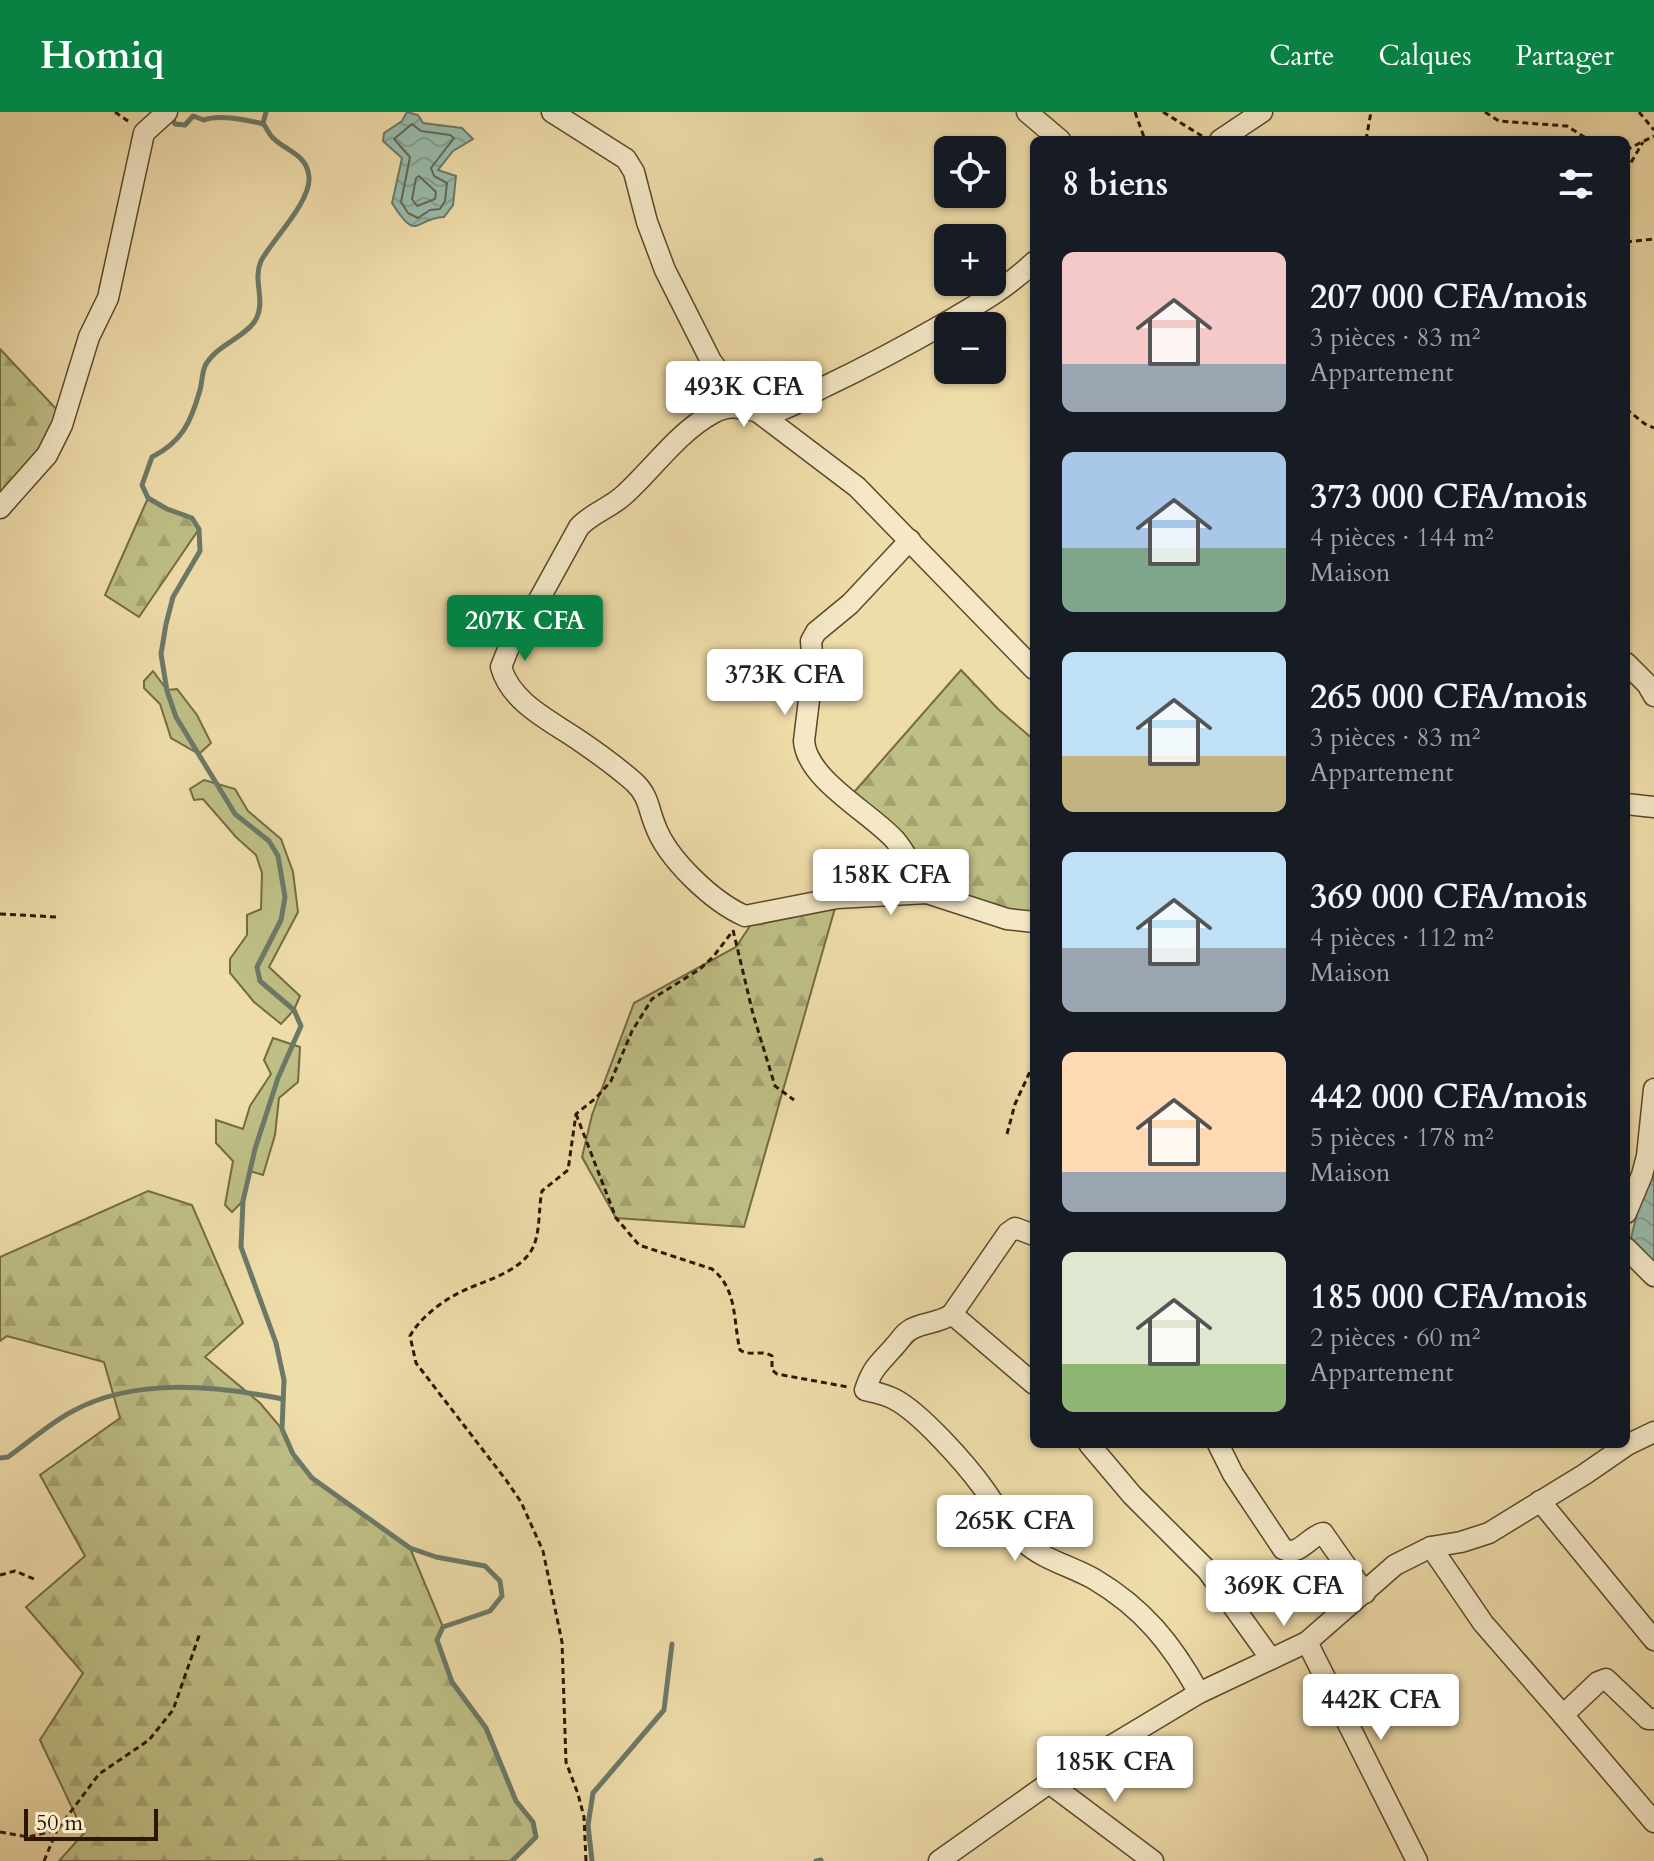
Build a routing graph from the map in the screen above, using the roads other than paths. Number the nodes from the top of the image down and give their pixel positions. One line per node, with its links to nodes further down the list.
1 (167, 112): 9 (street)
2 (552, 112): 8 (street)
3 (1027, 112): 5 (street)
4 (1262, 112): 6 (street)
5 (1055, 136)
6 (1226, 136)
7 (1030, 266): 8 (street)
8 (758, 412): 10 (street); 16 (street)
9 (0, 508)
10 (910, 540): 11 (street); 16 (street)
11 (1030, 665)
12 (1630, 667): 13 (street)
13 (1654, 696)
14 (1630, 804): 15 (street)
15 (1654, 807)
16 (927, 893): 17 (street)
17 (1030, 922)
18 (1654, 1089): 19 (street)
19 (1630, 1204)
20 (1030, 1234): 23 (street)
21 (1630, 1252): 22 (street)
22 (1654, 1276)
23 (952, 1314): 24 (street); 36 (street)
24 (1030, 1381)
25 (1654, 1432): 26 (street)
26 (1630, 1442)
27 (1092, 1448): 35 (street)
28 (1220, 1448): 32 (street)
29 (1620, 1448): 30 (street)
30 (1540, 1501): 31 (street); 33 (street)
31 (1431, 1547): 32 (street); 37 (street)
32 (1365, 1593): 34 (street)
33 (1654, 1640)
34 (1307, 1642): 35 (street); 43 (street)
35 (1271, 1659): 36 (street)
36 (1199, 1693): 39 (street)
37 (1563, 1715): 38 (street); 40 (street)
38 (1654, 1719)
39 (1049, 1783): 41 (street); 42 (street)
40 (1654, 1822)
41 (939, 1861)
42 (1153, 1861)
43 (1417, 1861)

